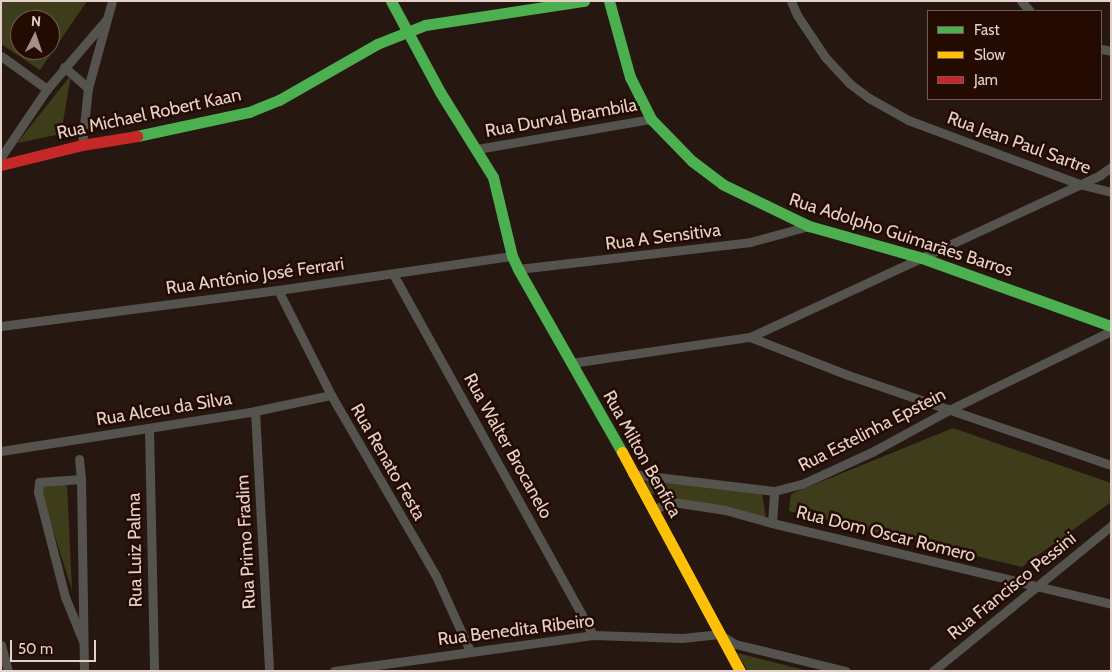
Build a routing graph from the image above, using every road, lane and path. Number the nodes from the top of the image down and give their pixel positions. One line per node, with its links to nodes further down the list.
1 (112, 1): 6 (street)
2 (391, 1): 7 (street, Rua Milton Benfica)
3 (584, 1): 7 (street, Rua Michael Robert Kaan)
4 (609, 1): 12 (street, Rua Adolpho Guimarães Barros)
5 (791, 1): 18 (street, Rua Jean Paul Sartre)
6 (106, 20): 9 (street); 10 (street)
7 (408, 32): 13 (street, Rua Michael Robert Kaan); 14 (street, Rua Milton Benfica)
8 (1, 56): 11 (street)
9 (64, 67): 10 (street); 11 (street)
10 (88, 88): 13 (street)
11 (47, 89): 15 (street)
12 (651, 119): 14 (street, Rua Durval Brambila); 20 (street, Rua Adolpho Guimarães Barros)
13 (82, 145): 16 (street, Rua Michael Robert Kaan)
14 (477, 149): 21 (street, Rua Milton Benfica)
15 (1, 157)
16 (1, 164)
17 (1111, 167): 18 (street)
18 (1079, 184): 19 (street, Rua Jean Paul Sartre); 22 (street)
19 (1111, 192)
20 (809, 226): 22 (street, Rua Adolpho Guimarães Barros); 23 (street, Rua A Sensitiva)
21 (512, 256): 23 (street, Rua Milton Benfica); 24 (street, Rua Antônio José Ferrari)
22 (922, 258): 27 (street, Rua Adolpho Guimarães Barros); 29 (street)
23 (518, 269): 30 (street, Rua Milton Benfica)
24 (393, 274): 25 (street, Rua Antônio José Ferrari); 46 (street, Rua Walter Brocanelo)
25 (278, 290): 26 (street, Rua Antônio José Ferrari); 31 (street, Rua Renato Festa)
26 (1, 326)
27 (1111, 326)
28 (1111, 331): 32 (street, Rua Estelinha Epstein)
29 (750, 337): 30 (street); 32 (street)
30 (571, 363): 38 (street, Rua Milton Benfica)
31 (331, 395): 33 (street, Rua Alceu da Silva); 50 (street, Rua Renato Festa)
32 (949, 410): 37 (street); 40 (street, Rua Estelinha Epstein)
33 (255, 412): 34 (street, Rua Alceu da Silva); 54 (street, Rua Primo Fradim)
34 (149, 428): 35 (street, Rua Alceu da Silva); 53 (street, Rua Luiz Palma)
35 (1, 451)
36 (79, 459): 39 (street)
37 (1111, 464)
38 (632, 474): 40 (street, Rua Estelinha Epstein); 41 (street, Rua Milton Benfica)
39 (81, 479): 48 (street); 48 (street)
40 (774, 491): 42 (street)
41 (654, 509): 42 (street, Rua Dom Oscar Romero); 47 (street, Rua Milton Benfica)
42 (772, 523): 44 (street, Rua Dom Oscar Romero)
43 (1111, 526): 44 (street, Rua Francisco Pessini)
44 (1038, 587): 45 (street, Rua Dom Oscar Romero); 58 (street, Rua Francisco Pessini)
45 (1111, 604)
46 (593, 634): 47 (street, Rua Benedita Ribeiro); 50 (street, Rua Benedita Ribeiro)
47 (719, 634): 56 (street, Rua Milton Benfica); 57 (street)
48 (83, 641): 52 (street)
49 (1, 645): 51 (street)
50 (470, 651): 55 (street, Rua Benedita Ribeiro)
51 (8, 671)
52 (84, 671)
53 (154, 671)
54 (269, 671)
55 (334, 671)
56 (740, 671)
57 (846, 671)
58 (933, 671)

